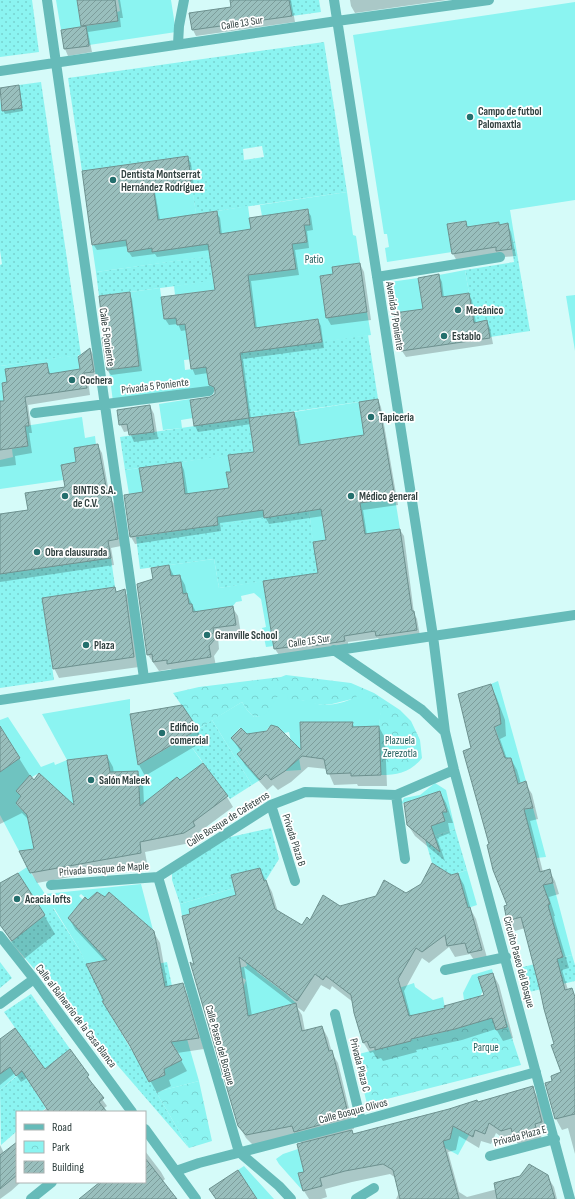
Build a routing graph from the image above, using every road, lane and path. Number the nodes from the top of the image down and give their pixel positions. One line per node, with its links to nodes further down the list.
1 (47, 0): 7 (street, Calle 5 Poniente)
2 (184, 0): 6 (street)
3 (334, 0): 5 (street, Avenida 7 Poniente)
4 (489, 0): 5 (street, Calle 13 Sur)
5 (338, 21): 6 (street, Calle 13 Sur); 10 (street, Avenida 7 Poniente)
6 (178, 44): 7 (street, Calle 13 Sur)
7 (56, 62): 8 (street, Calle 13 Sur); 12 (street, Calle 5 Poniente)
8 (0, 71)
9 (500, 257): 10 (street)
10 (377, 277): 15 (street, Avenida 7 Poniente)
11 (209, 391): 12 (street, Privada 5 Poniente)
12 (105, 404): 13 (street, Privada 5 Poniente); 17 (street, Calle 5 Poniente)
13 (35, 413)
14 (575, 615): 15 (street, Calle 15 Sur)
15 (433, 636): 16 (street, Calle 15 Sur); 19 (street, Circuito Paseo del Bosque)
16 (334, 650): 17 (street, Calle 15 Sur); 19 (street)
17 (144, 678): 18 (street, Calle 15 Sur)
18 (0, 700)
19 (445, 732): 20 (street, Circuito Paseo del Bosque)
20 (454, 770): 21 (street, Calle Bosque de Cafeteros); 28 (street, Circuito Paseo del Bosque)
21 (396, 795): 22 (street, Calle Bosque de Cafeteros); 23 (street)
22 (271, 805): 24 (street, Calle Bosque de Cafeteros); 25 (street, Privada Plaza B)
23 (405, 859)
24 (158, 877): 26 (street, Privada Bosque de Maple); 38 (street, Calle Paseo del Bosque)
25 (295, 881)
26 (51, 885)
27 (0, 936): 30 (street, Calle al Balneario de la Casa Blanca)
28 (506, 957): 29 (street); 33 (street, Circuito Paseo del Bosque)
29 (445, 970)
30 (34, 979): 31 (street); 34 (street, Calle al Balneario de la Casa Blanca)
31 (0, 1004)
32 (335, 1014): 35 (street, Privada Plaza C)
33 (536, 1072): 35 (street, Calle Bosque Olivos); 37 (street, Circuito Paseo del Bosque)
34 (131, 1111)
35 (361, 1121): 38 (street, Calle Bosque Olivos)
36 (146, 1130): 40 (street)
37 (555, 1139): 39 (street, Privada Plaza E); 47 (street, Circuito Paseo del Bosque)
38 (239, 1152): 40 (street, Calle Bosque Olivos); 45 (street)
39 (490, 1156)
40 (176, 1172): 44 (street)
41 (51, 1183): 43 (street)
42 (374, 1188): 46 (street)
43 (31, 1199)
44 (196, 1199)
45 (291, 1199)
46 (356, 1199)
47 (570, 1199)

